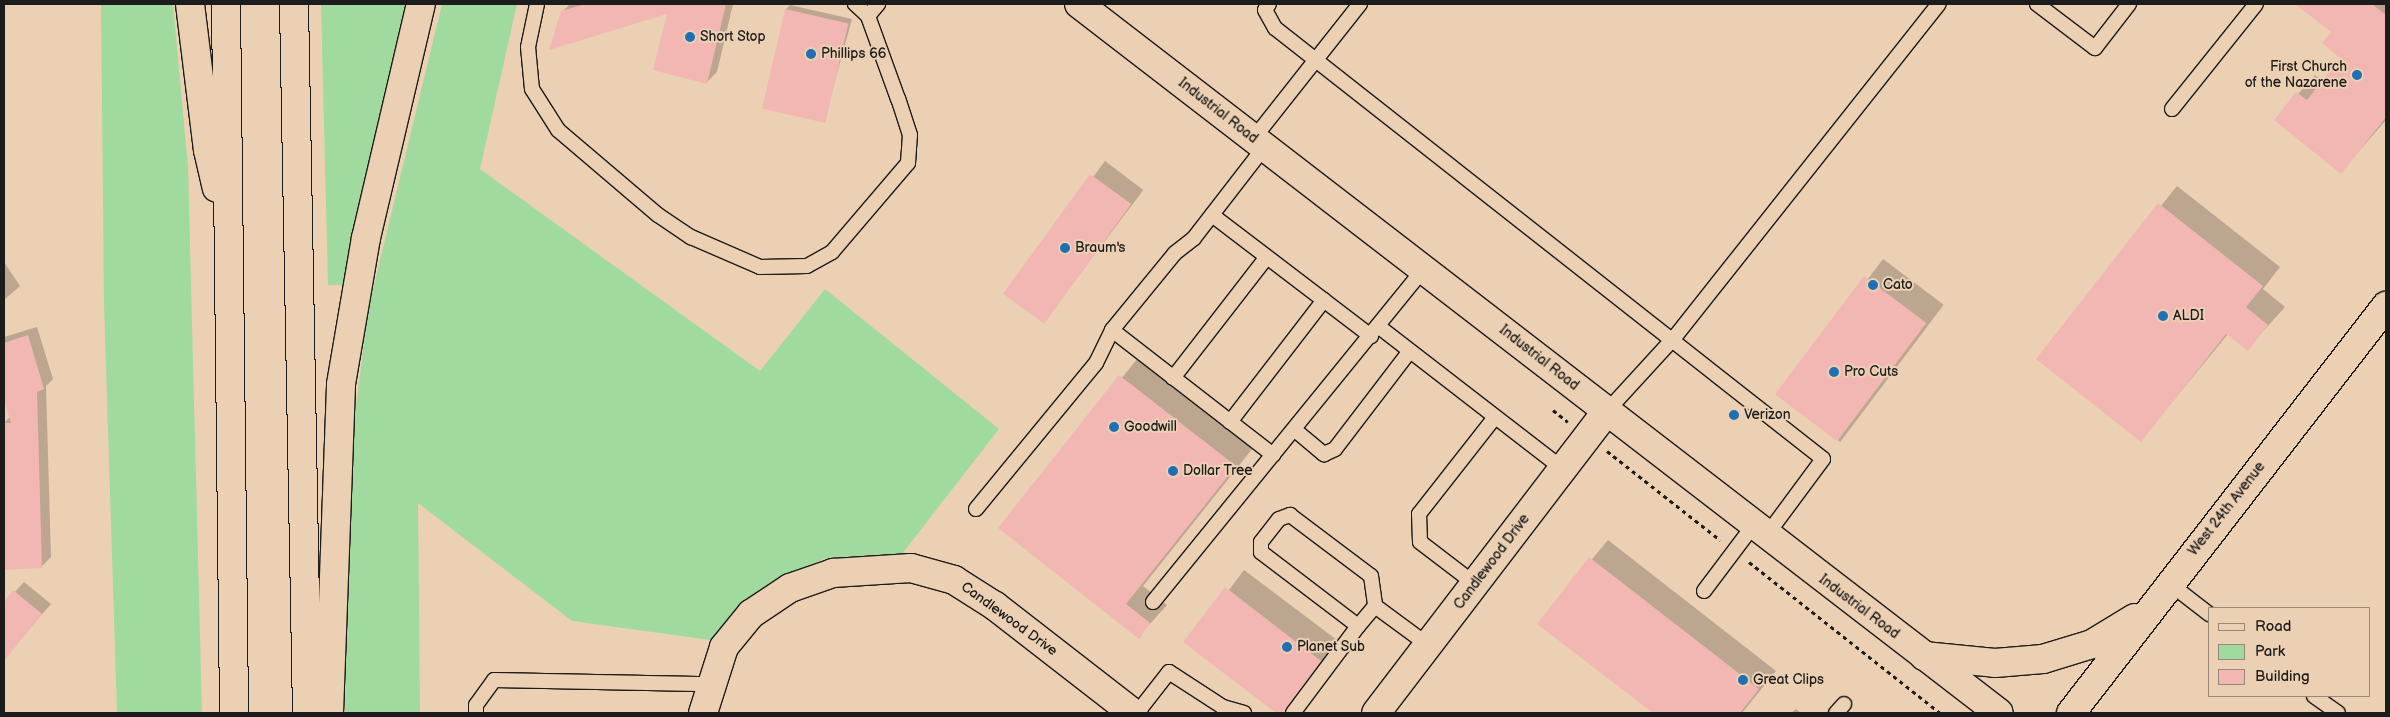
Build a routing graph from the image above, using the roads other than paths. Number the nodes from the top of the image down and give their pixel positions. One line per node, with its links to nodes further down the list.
1 (190, 4): 20 (main road)
2 (226, 4): 20 (main road)
3 (294, 4): 52 (main road)
4 (421, 4): 53 (main road)
5 (538, 4): 15 (lane)
6 (855, 4): 15 (lane)
7 (878, 4): 15 (lane)
8 (1079, 4): 18 (main road, Industrial Road)
9 (1269, 4): 16 (lane)
10 (1360, 4): 16 (lane)
11 (1939, 4): 28 (lane)
12 (2037, 4): 13 (lane)
13 (2128, 4)
14 (2256, 4): 17 (lane)
15 (868, 16)
16 (1316, 61): 18 (lane); 28 (lane)
17 (2172, 109)
18 (1260, 142): 19 (lane); 22 (main road, Industrial Road)
19 (1212, 215): 21 (lane); 25 (lane)
20 (228, 234): 51 (main road)
21 (1266, 258): 23 (lane); 30 (lane)
22 (1424, 269): 27 (lane); 31 (main road, Industrial Road)
23 (1324, 300): 27 (lane); 33 (lane)
24 (2386, 306): 26 (main road, West 24th Avenue)
25 (1112, 330): 30 (lane); 37 (lane)
26 (2378, 330): 39 (main road, West 24th Avenue)
27 (1374, 331): 29 (lane); 34 (lane)
28 (1674, 338): 31 (lane); 38 (lane)
29 (1410, 351): 32 (lane); 34 (lane)
30 (1173, 378): 33 (lane)
31 (1607, 411): 36 (main road, Candlewood Drive); 38 (main road, Industrial Road)
32 (1495, 417): 36 (lane); 40 (lane)
33 (1230, 422): 35 (lane)
34 (1295, 430): 35 (lane)
35 (1273, 455): 42 (lane)
36 (1563, 469): 40 (main road, Candlewood Drive)
37 (976, 509)
38 (1760, 531): 41 (lane); 48 (main road, Industrial Road)
39 (2169, 583): 44 (main road, West 24th Avenue); 45 (lane)
40 (1475, 584): 47 (main road, Candlewood Drive)
41 (1704, 591)
42 (1153, 602)
43 (1375, 606): 46 (lane); 46 (lane); 47 (lane)
44 (2149, 609): 48 (main road); 62 (main road, West 24th Avenue)
45 (2208, 613)
46 (1358, 626): 59 (lane)
47 (1428, 646): 60 (main road, Candlewood Drive)
48 (1924, 656): 61 (main road, Industrial Road)
49 (711, 684): 54 (lane); 55 (main road, Candlewood Drive); 56 (main road, Candlewood Drive)
50 (2315, 697): 63 (lane)
51 (234, 713)
52 (307, 713)
53 (329, 713)
54 (476, 713)
55 (703, 713)
56 (1133, 713)
57 (1137, 713): 58 (lane)
58 (1244, 713)
59 (1293, 713)
60 (1376, 713)
61 (1999, 713)
62 (2071, 713)
63 (2338, 713)

